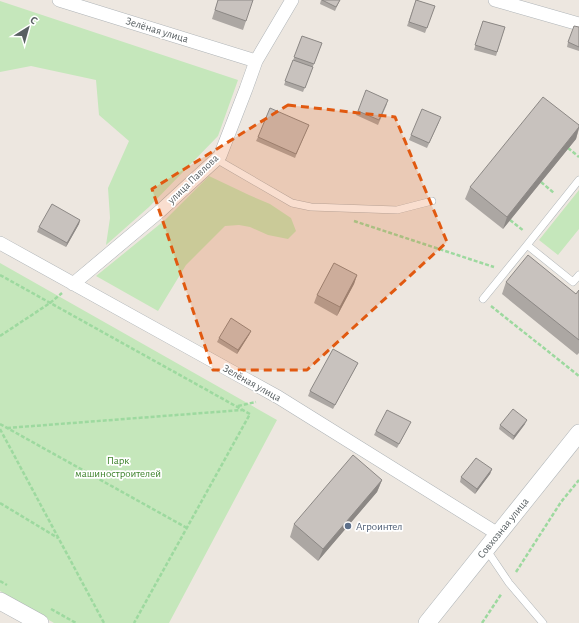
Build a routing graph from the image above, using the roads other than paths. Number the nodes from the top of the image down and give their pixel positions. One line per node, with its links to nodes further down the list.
1 (59, 0): 5 (street, Зелёная улица)
2 (292, 0): 5 (street, улица Павлова)
3 (495, 0): 4 (street)
4 (579, 24)
5 (256, 61): 6 (street, улица Павлова)
6 (216, 159): 8 (lane); 12 (street, улица Павлова)
7 (579, 180): 10 (lane)
8 (432, 201)
9 (0, 243): 12 (street, Зелёная улица)
10 (527, 245): 11 (lane); 13 (lane)
11 (579, 275)
12 (73, 284): 15 (street, Зелёная улица)
13 (483, 299)
14 (579, 433): 15 (street, Совхозная улица)
15 (498, 534): 16 (street, Совхозная улица)
16 (486, 549): 19 (street, Совхозная улица); 20 (lane)
17 (0, 601): 18 (street)
18 (40, 623)
19 (427, 623)
20 (544, 623)

